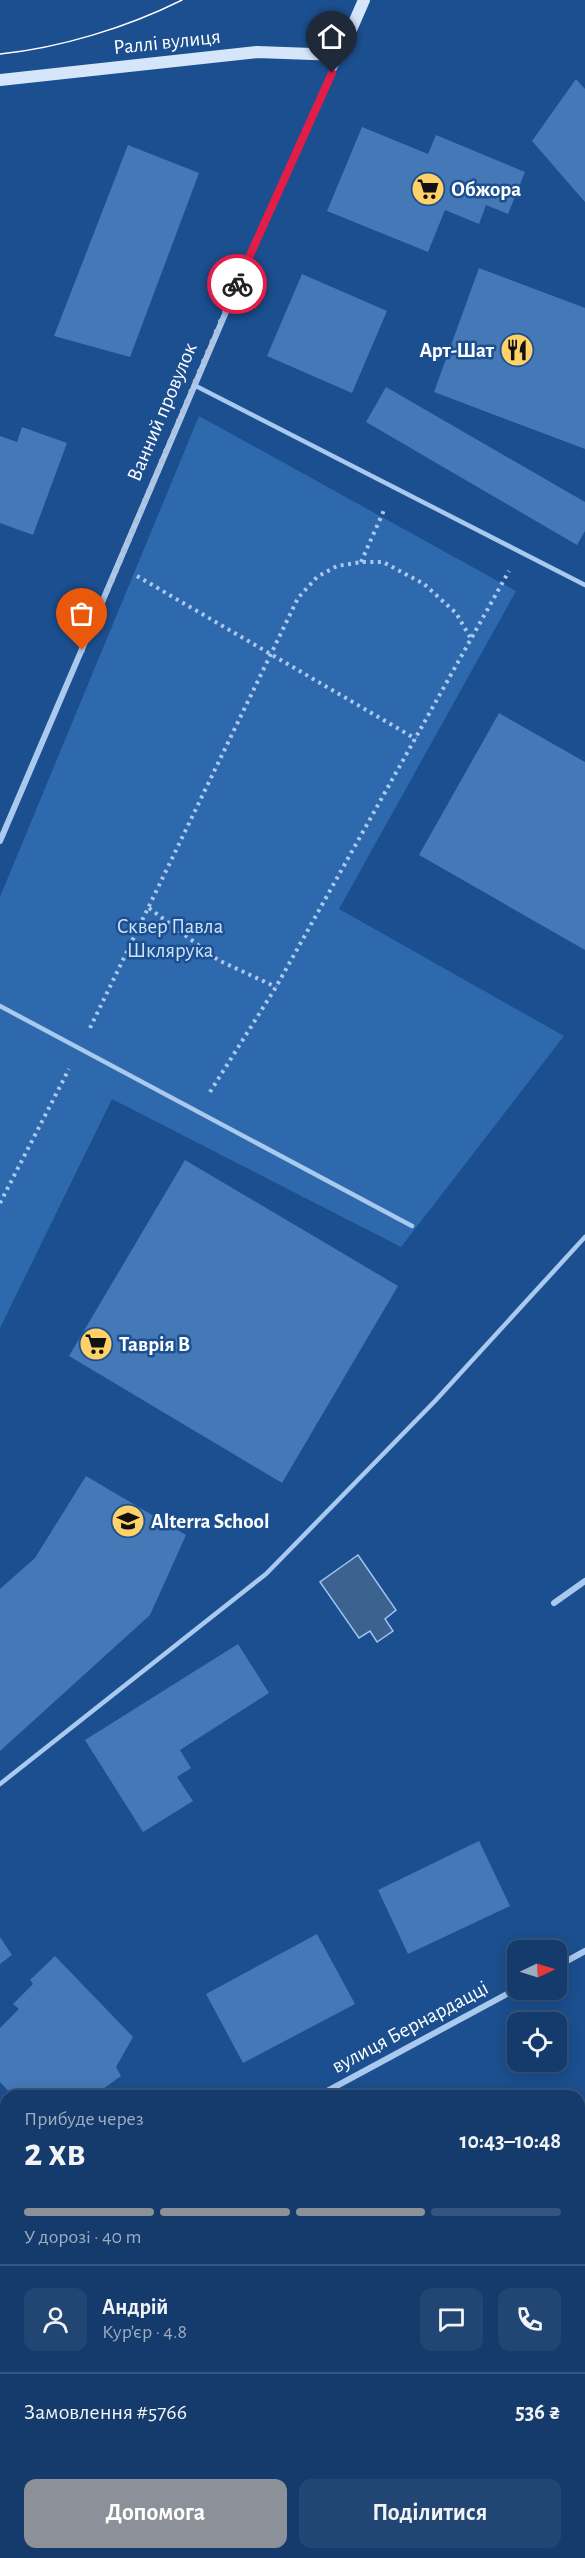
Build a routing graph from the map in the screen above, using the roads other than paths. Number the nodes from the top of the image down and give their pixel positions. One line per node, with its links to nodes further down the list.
1 (364, 0): 2 (main road, Ванний провулок)
2 (339, 55): 3 (main road, Раллі вулиця); 4 (street, Ванний провулок)
3 (0, 80)
4 (194, 385): 5 (lane); 6 (street, Ванний провулок)
5 (585, 585)
6 (0, 841)
7 (0, 1006): 8 (lane)
8 (412, 1226)
9 (585, 1237): 12 (lane)
10 (585, 1581): 11 (street)
11 (554, 1603)
12 (0, 1784)
13 (585, 1951): 14 (street)
14 (567, 1960)
15 (507, 1994): 16 (street, вулиця Бернардацці)
16 (329, 2090)

